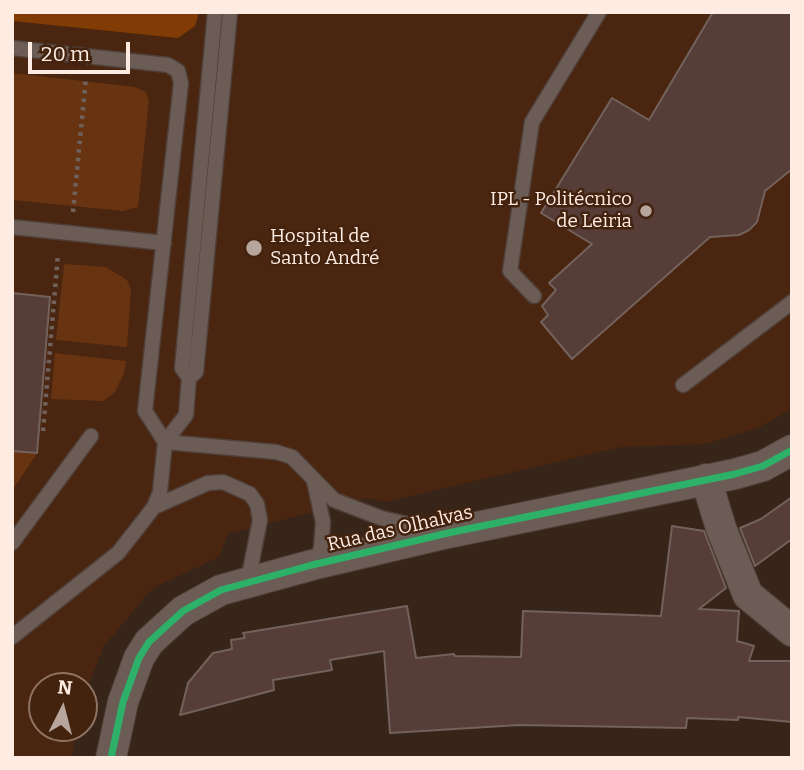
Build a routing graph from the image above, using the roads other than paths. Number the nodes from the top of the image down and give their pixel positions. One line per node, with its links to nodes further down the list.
1 (215, 12): 9 (lane)
2 (230, 12): 9 (lane)
3 (599, 12): 7 (lane)
4 (12, 48): 6 (lane)
5 (12, 227): 6 (lane)
6 (164, 243): 12 (lane)
7 (534, 296)
8 (792, 302): 10 (lane)
9 (189, 378): 12 (lane)
10 (683, 385)
11 (91, 436): 18 (lane)
12 (165, 442): 14 (lane); 16 (lane)
13 (792, 450): 15 (street, Rua das Olhalvas)
14 (313, 480): 17 (lane); 19 (lane)
15 (706, 480): 17 (street, Rua das Olhalvas); 21 (street)
16 (154, 507): 20 (lane); 22 (lane)
17 (448, 533): 19 (street, Rua das Olhalvas)
18 (12, 543)
19 (312, 565): 20 (street, Rua das Olhalvas)
20 (248, 581): 23 (street, Rua das Olhalvas)
21 (792, 631)
22 (12, 637)
23 (111, 758)

